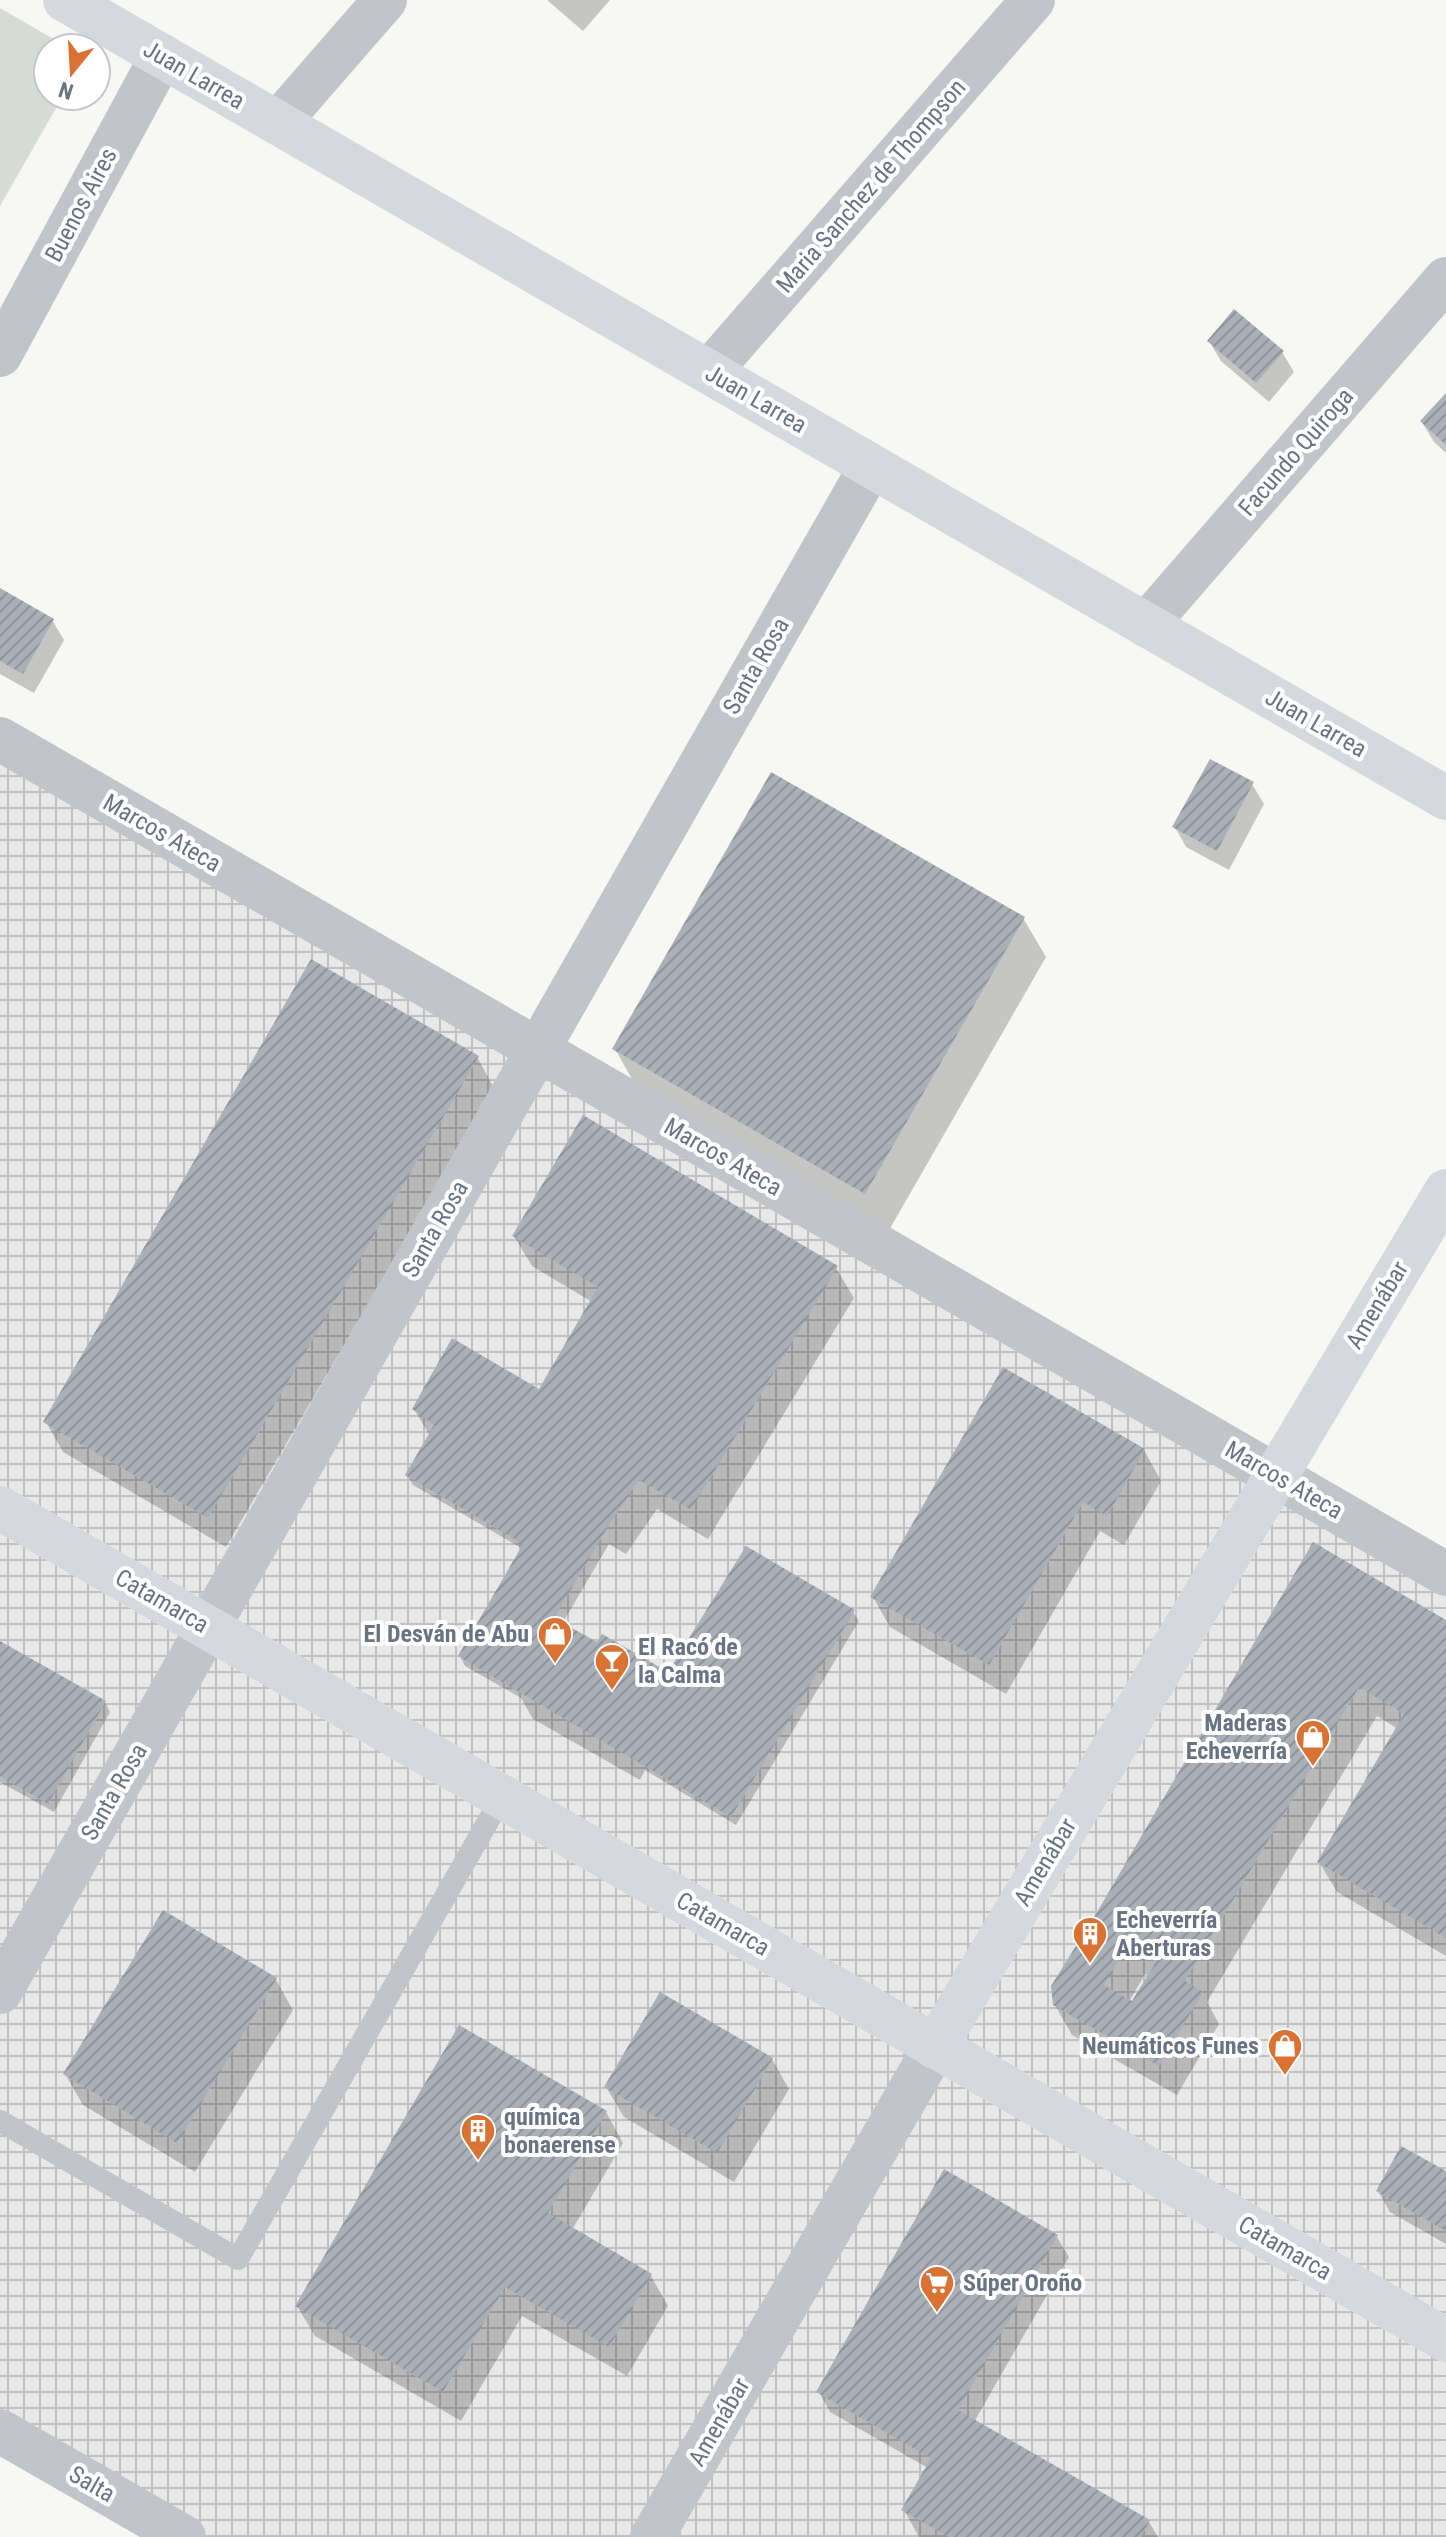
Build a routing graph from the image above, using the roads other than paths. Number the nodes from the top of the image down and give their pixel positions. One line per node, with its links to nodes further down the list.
1 (65, 0): 4 (street, Juan Larrea)
2 (385, 0): 5 (street)
3 (1033, 0): 8 (street, Maria Sanchez de Thompson)
4 (162, 56): 5 (street, Juan Larrea); 7 (street, Buenos Aires)
5 (278, 123): 8 (street, Juan Larrea)
6 (1446, 279): 10 (street, Facundo Quiroga)
7 (0, 355)
8 (709, 372): 9 (street, Juan Larrea)
9 (871, 466): 10 (street, Juan Larrea); 13 (street, Santa Rosa)
10 (1146, 625): 12 (street, Juan Larrea)
11 (0, 739): 13 (street, Marcos Ateca)
12 (1446, 798)
13 (537, 1050): 15 (street, Marcos Ateca); 18 (street, Santa Rosa)
14 (1446, 1191): 15 (street, Amenábar)
15 (1275, 1475): 17 (street, Marcos Ateca); 21 (street, Amenábar)
16 (0, 1508): 18 (street, Catamarca)
17 (1446, 1574)
18 (208, 1627): 19 (street, Catamarca); 20 (street, Santa Rosa)
19 (502, 1797): 21 (street, Catamarca); 22 (lane)
20 (0, 1992)
21 (935, 2047): 23 (street, Catamarca); 26 (street, Amenábar)
22 (0, 2121)
23 (1446, 2340)
24 (0, 2431): 25 (street, Salta)
25 (184, 2537)
26 (652, 2537)

